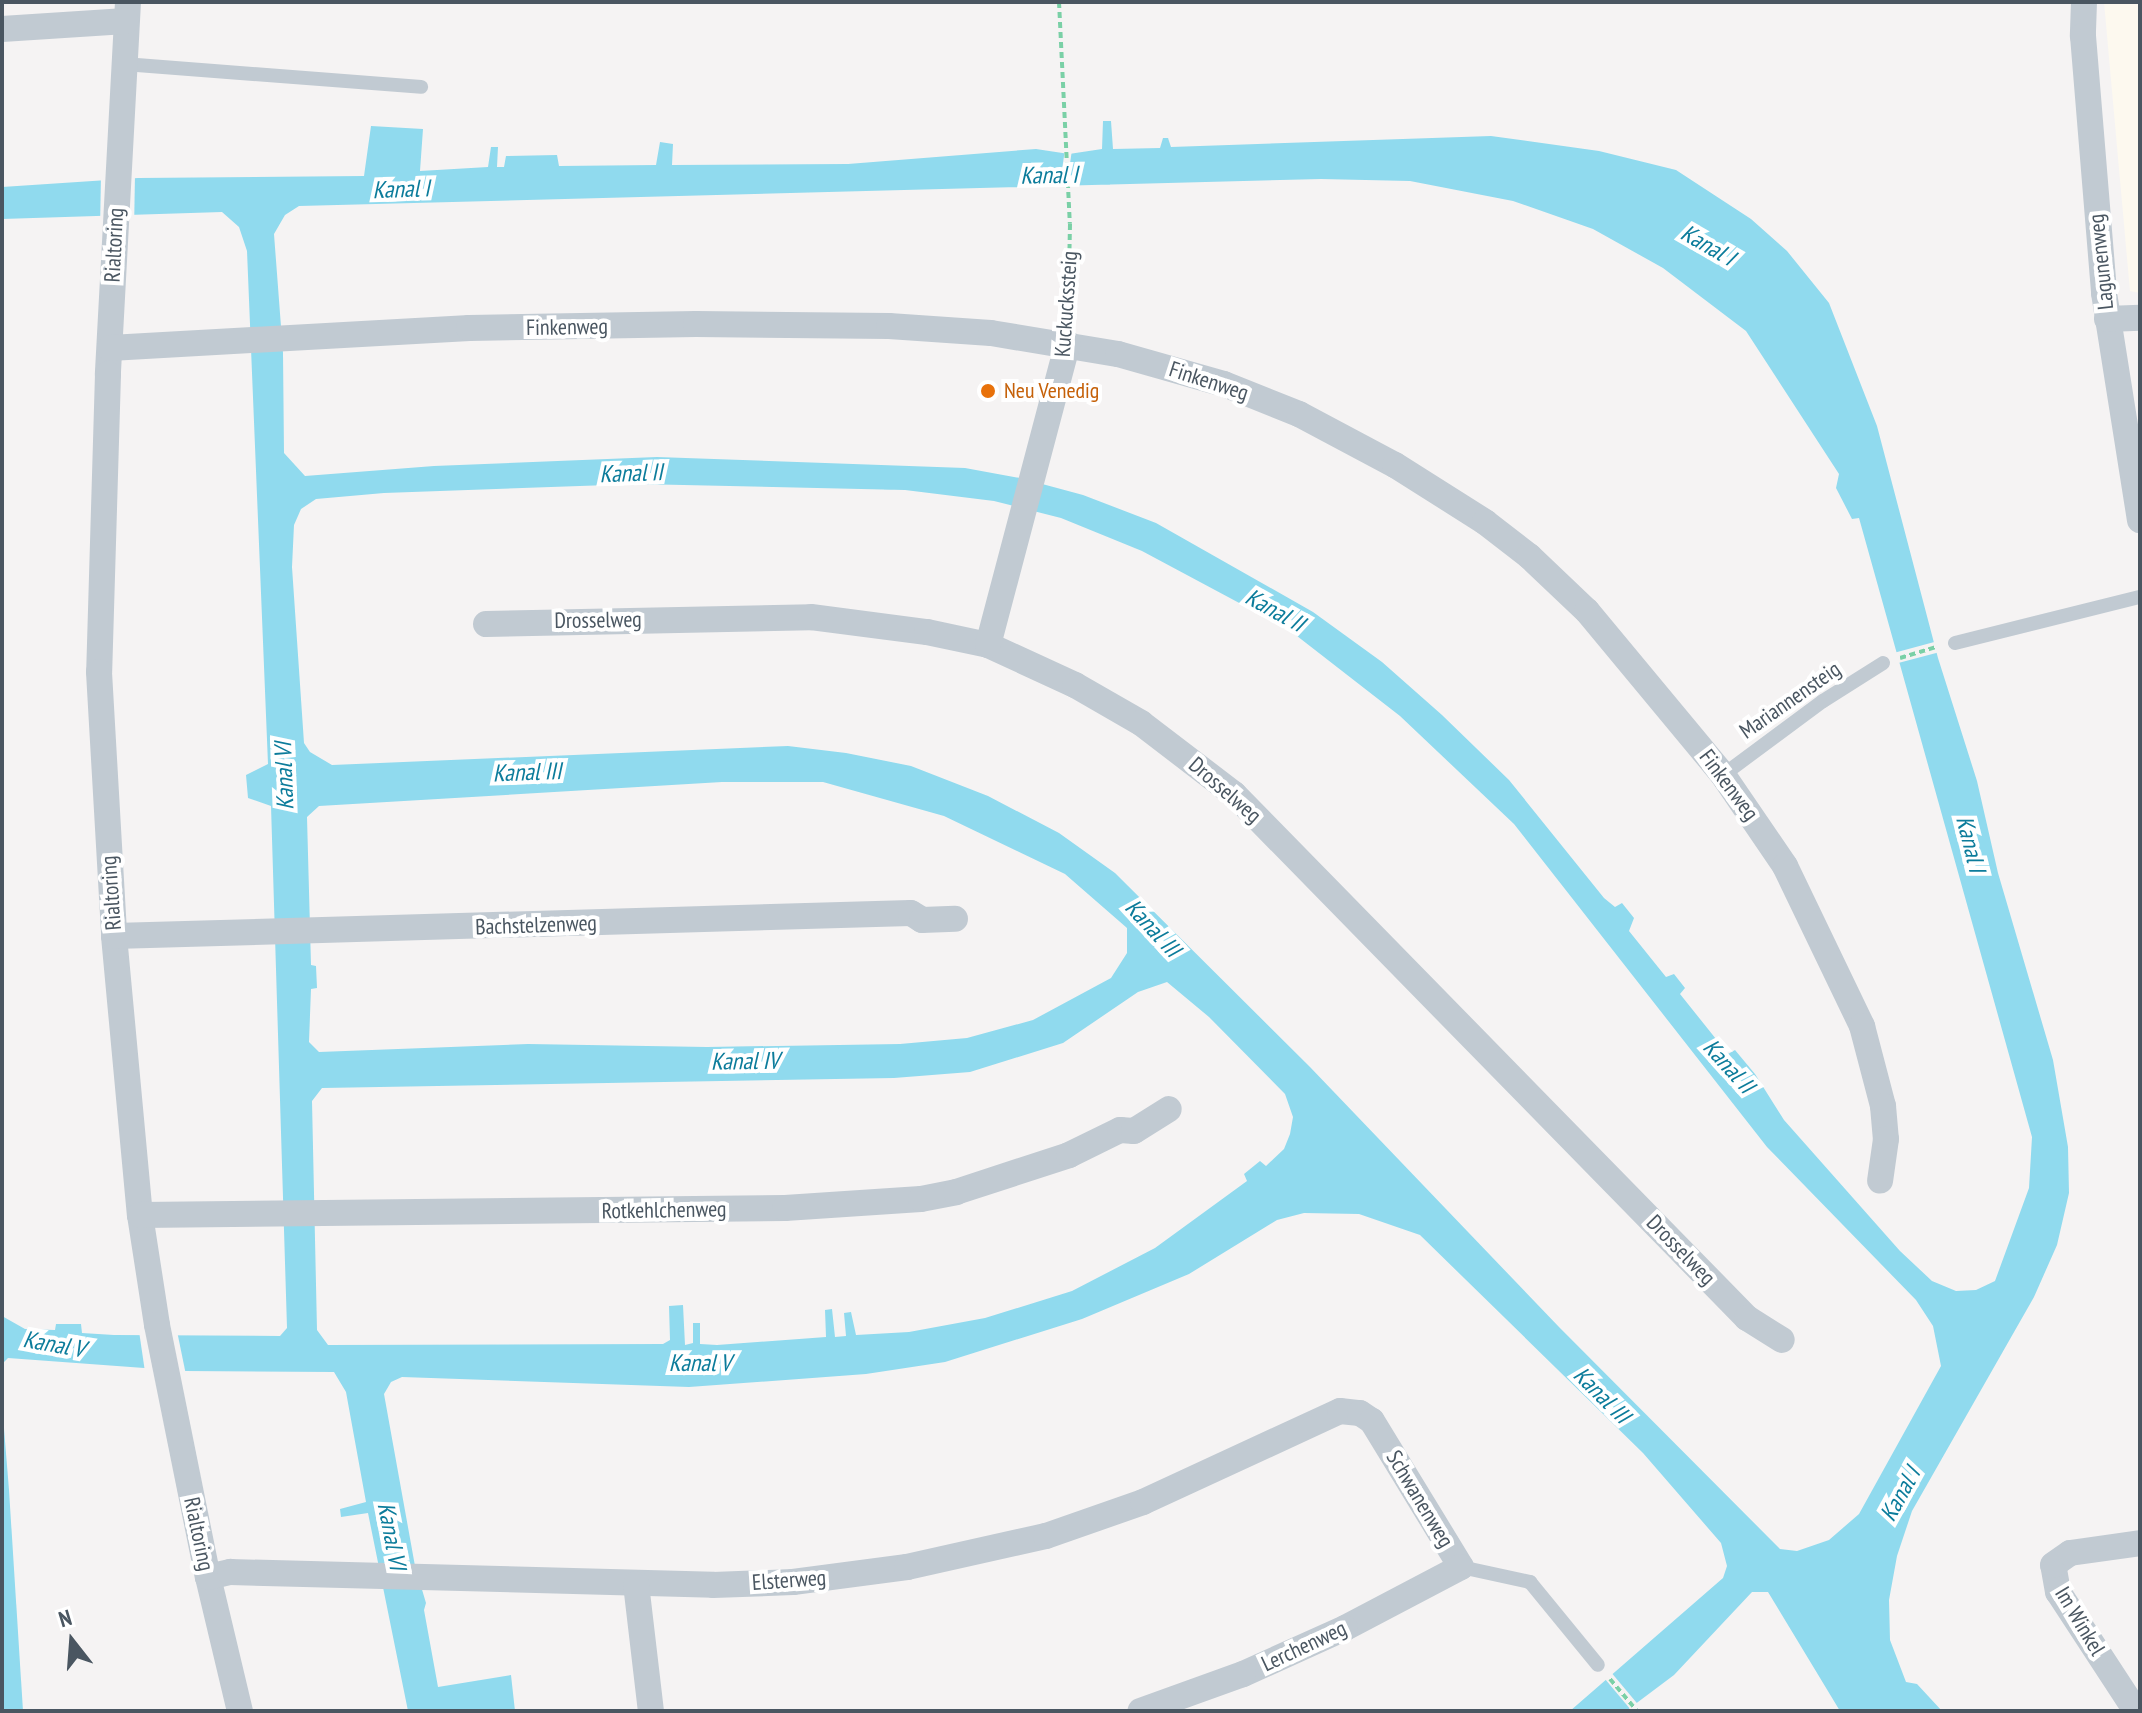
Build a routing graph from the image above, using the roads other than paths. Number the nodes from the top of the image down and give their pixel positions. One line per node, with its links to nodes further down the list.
1 (2084, 2): 7 (street, Lagunenweg)
2 (127, 11): 3 (street); 4 (street, Rialtoring)
3 (2, 29)
4 (124, 64): 5 (lane); 9 (street, Rialtoring)
5 (421, 87)
6 (2140, 318): 7 (street)
7 (2107, 319): 10 (street, Lagunenweg)
8 (1068, 343): 9 (street, Finkenweg); 14 (street, Kuckuckssteig); 16 (street, Finkenweg)
9 (110, 348): 18 (street, Rialtoring)
10 (2140, 520)
11 (2140, 597): 13 (lane)
12 (486, 624): 14 (street, Drosselweg)
13 (1955, 643)
14 (988, 645): 22 (street, Drosselweg)
15 (1883, 663): 16 (lane, Mariannensteig)
16 (1723, 775): 20 (street, Finkenweg)
17 (955, 919): 18 (street, Bachstelzenweg)
18 (114, 936): 21 (street, Rialtoring)
19 (1169, 1109): 21 (street, Rotkehlchenweg)
20 (1880, 1181)
21 (140, 1215): 26 (street, Rialtoring)
22 (1782, 1340)
23 (1340, 1411): 25 (street, Schwanenweg); 27 (street, Elsterweg)
24 (2140, 1543): 32 (street, Im Winkel)
25 (1461, 1567): 28 (lane, Schwanenweg); 31 (street, Lerchenweg)
26 (208, 1577): 27 (street, Elsterweg); 29 (street, Rialtoring)
27 (636, 1584): 30 (street)
28 (1598, 1665)
29 (240, 1711)
30 (651, 1711)
31 (1140, 1711)
32 (2136, 1711)

